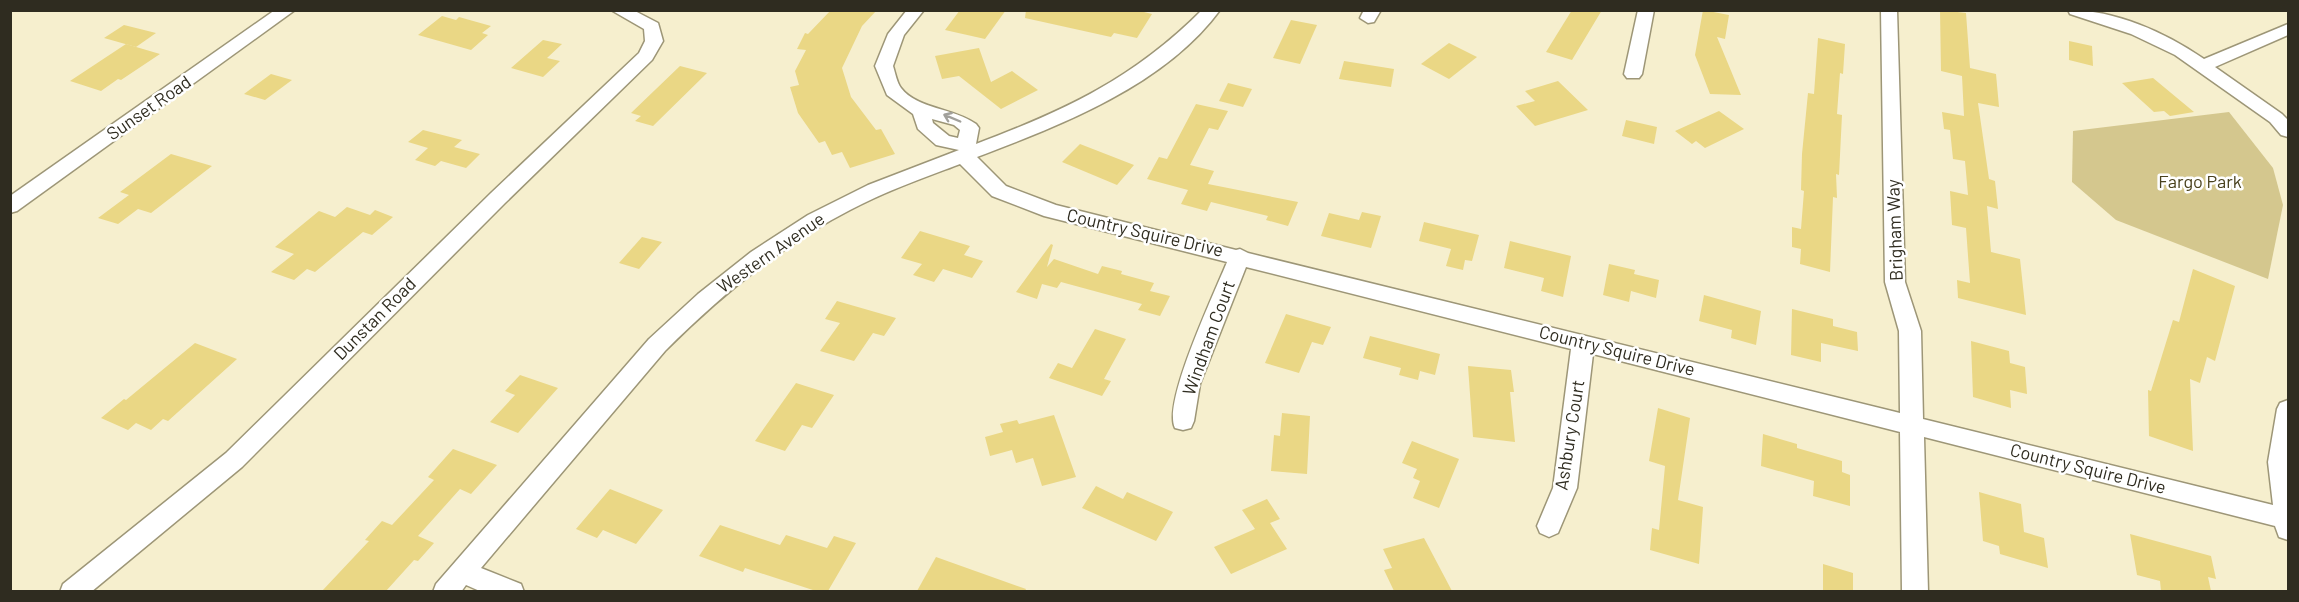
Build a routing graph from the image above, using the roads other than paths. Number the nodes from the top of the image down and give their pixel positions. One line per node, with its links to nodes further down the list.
1 (287, 10): 14 (street, Sunset Road)
2 (619, 10): 23 (street, Dunstan Road)
3 (916, 10): 11 (street)
4 (1212, 10): 13 (street, Western Avenue)
5 (1646, 10): 10 (street)
6 (1889, 10): 19 (street, Brigham Way)
7 (2076, 10): 9 (street)
8 (2289, 29): 9 (street)
9 (2204, 65): 12 (street)
10 (1633, 74)
11 (922, 112)
12 (2289, 131)
13 (963, 155): 15 (street, Country Squire Drive); 22 (street, Western Avenue)
14 (10, 206)
15 (1240, 256): 16 (street, Country Squire Drive); 18 (street, Windham Court)
16 (1583, 343): 19 (street, Country Squire Drive); 21 (street, Ashbury Court)
17 (2289, 409): 20 (street)
18 (1183, 421)
19 (1912, 424): 20 (street, Country Squire Drive); 26 (street, Brigham Way)
20 (2287, 524)
21 (1549, 526)
22 (462, 572): 24 (street, Western Avenue); 25 (street)
23 (72, 591)
24 (445, 591)
25 (512, 591)
26 (1915, 591)

